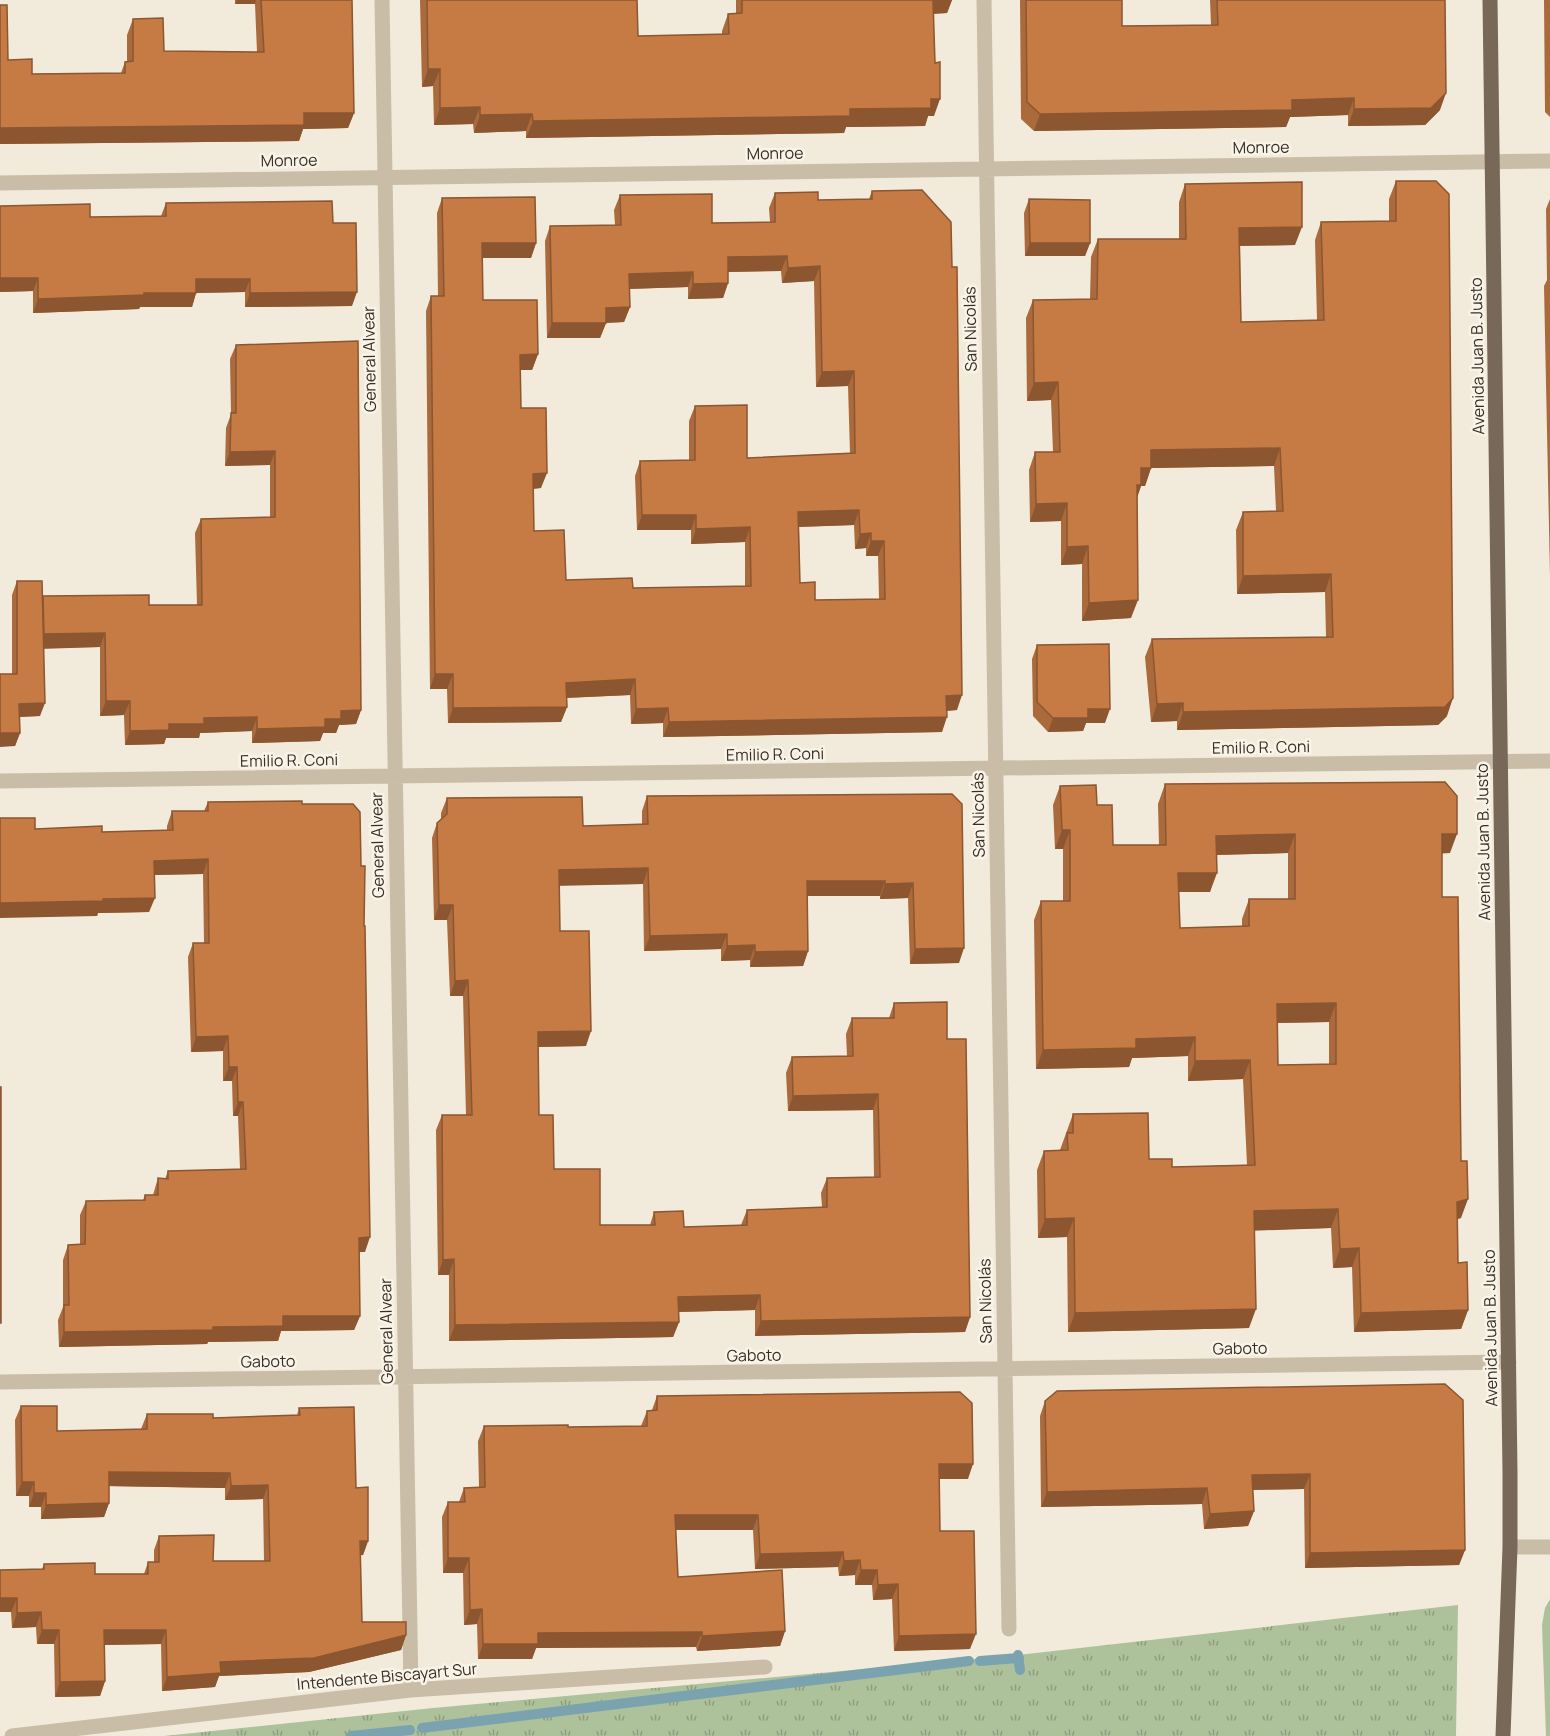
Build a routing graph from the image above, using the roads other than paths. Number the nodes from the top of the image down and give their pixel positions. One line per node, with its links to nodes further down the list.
1 (382, 0): 7 (street, General Alvear)
2 (984, 0): 6 (street, San Nicolás)
3 (1490, 0): 5 (main road, Avenida Juan B. Justo)
4 (1550, 161): 5 (street, Monroe)
5 (1492, 162): 6 (street, Monroe); 10 (main road, Avenida Juan B. Justo)
6 (986, 168): 7 (street, Monroe); 11 (street, San Nicolás)
7 (384, 176): 8 (street, Monroe); 12 (street, General Alvear)
8 (0, 183)
9 (1550, 761): 10 (street, Emilio R. Coni)
10 (1500, 762): 11 (street, Emilio R. Coni); 14 (main road, Avenida Juan B. Justo)
11 (995, 768): 12 (street, Emilio R. Coni); 15 (street, San Nicolás)
12 (394, 777): 13 (street, Emilio R. Coni); 16 (street, General Alvear)
13 (0, 781)
14 (1509, 1362): 15 (street, Gaboto); 18 (main road, Avenida Juan B. Justo)
15 (1004, 1370): 16 (street, Gaboto); 20 (street, San Nicolás)
16 (405, 1378): 17 (street, Gaboto); 22 (street, General Alvear)
17 (0, 1382)
18 (1510, 1547): 19 (street); 24 (main road, Avenida Juan B. Justo)
19 (1550, 1547)
20 (1009, 1629)
21 (765, 1667): 22 (street, Intendente Biscayart Sur)
22 (411, 1689): 23 (street, Intendente Biscayart Sur)
23 (12, 1736)
24 (1503, 1736)

